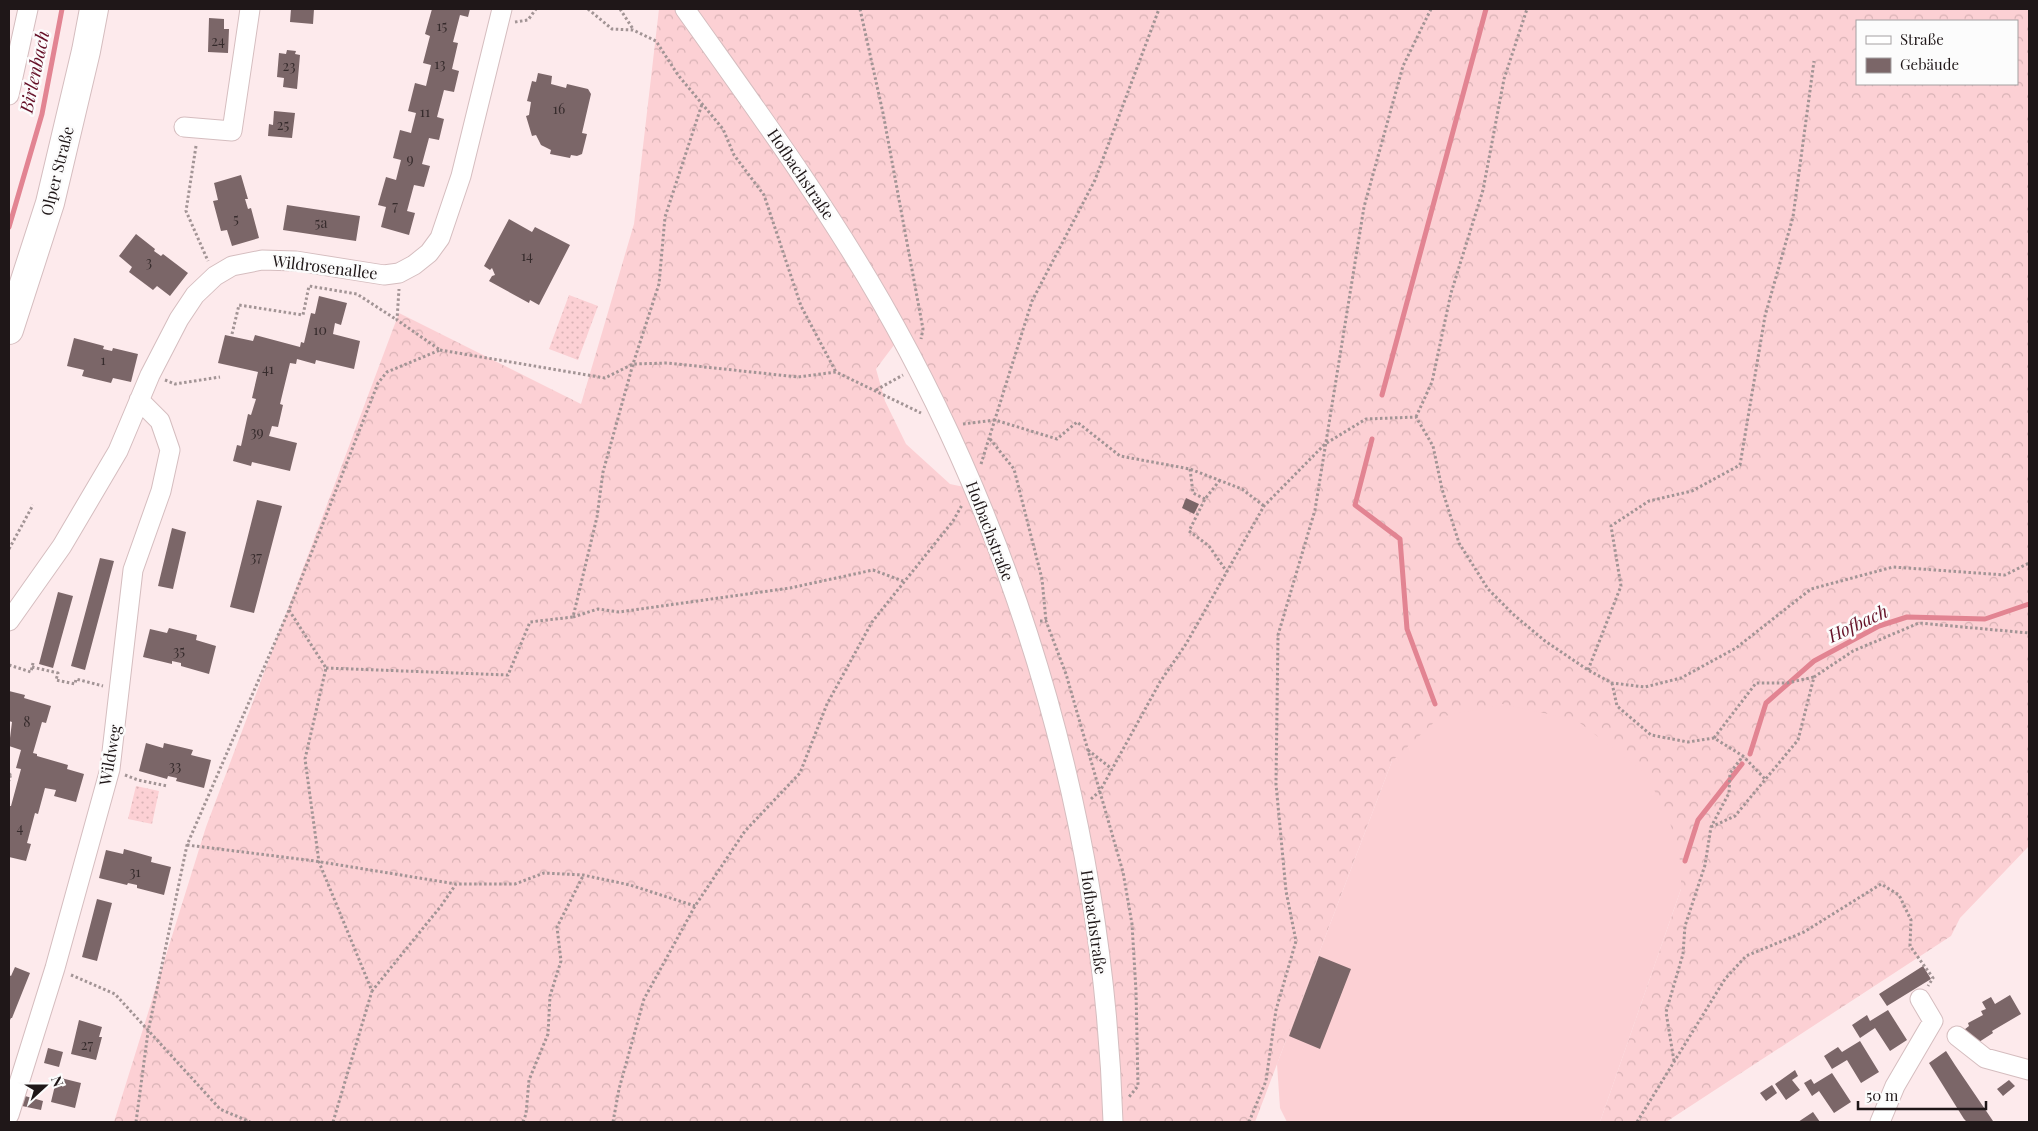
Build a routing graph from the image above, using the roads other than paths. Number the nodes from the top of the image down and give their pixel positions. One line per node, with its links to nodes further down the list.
1 (28, 9): 6 (street)
2 (94, 9): 8 (main road, Olper Straße)
3 (250, 9): 7 (street)
4 (502, 9): 9 (street, Wildrosenallee)
5 (686, 9): 15 (street, Hofbachstraße)
6 (9, 95)
7 (192, 127)
8 (9, 330)
9 (139, 400): 10 (street, Wildrosenallee); 14 (street, Wildweg)
10 (9, 621)
11 (1920, 999): 16 (street)
12 (1957, 1036): 13 (street)
13 (2029, 1070)
14 (9, 1114)
15 (1113, 1120)
16 (1880, 1122)

